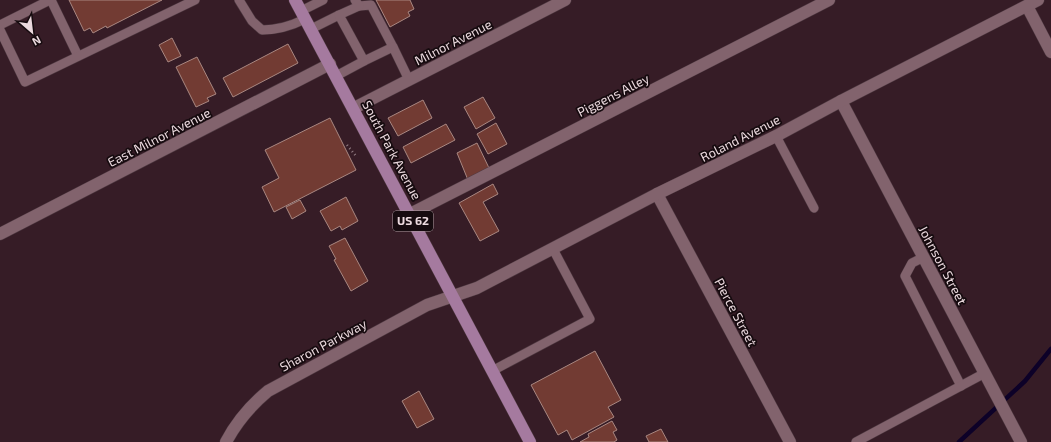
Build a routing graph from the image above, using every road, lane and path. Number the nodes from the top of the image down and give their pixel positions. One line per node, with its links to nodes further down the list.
1 (50, 0): 13 (lane); 17 (lane)
2 (195, 0): 17 (lane)
3 (239, 0): 12 (lane)
4 (295, 0): 12 (main road, South Park Avenue / US 62)
5 (323, 0): 12 (lane)
6 (564, 0): 21 (street, Milnor Avenue)
7 (829, 0): 29 (street, Piggens Alley)
8 (1038, 0): 10 (street, Roland Avenue)
9 (357, 3): 11 (lane); 15 (lane)
10 (1027, 6): 16 (street); 22 (street, Roland Avenue)
11 (339, 15): 12 (lane); 18 (lane)
12 (306, 20): 19 (main road, South Park Avenue / US 62)
13 (0, 25)
14 (0, 30): 17 (lane)
15 (392, 46): 18 (lane); 21 (lane)
16 (1051, 52)
17 (78, 56)
18 (364, 61): 20 (lane)
19 (330, 64): 20 (main road, South Park Avenue / US 62); 30 (street, East Milnor Avenue)
20 (336, 76): 23 (main road, South Park Avenue / US 62)
21 (409, 80): 23 (street, Milnor Avenue)
22 (841, 100): 24 (street, Roland Avenue); 32 (street, Johnson Street)
23 (354, 108): 29 (main road, South Park Avenue / US 62)
24 (776, 136): 27 (street, Roland Avenue); 28 (lane)
25 (347, 145): 26 (path)
26 (356, 156)
27 (657, 194): 31 (street, Roland Avenue); 39 (street, Pierce Street)
28 (814, 208)
29 (410, 214): 33 (main road, South Park Avenue / US 62)
30 (0, 234)
31 (553, 249): 33 (street, Roland Avenue); 34 (lane)
32 (924, 257): 35 (street, Johnson Street); 36 (lane)
33 (452, 296): 34 (main road, South Park Avenue / US 62); 37 (street, Sharon Parkway)
34 (492, 371): 38 (main road, South Park Avenue / US 62)
35 (987, 377): 36 (lane); 41 (street, Johnson Street)
36 (961, 386): 40 (lane)
37 (226, 442)
38 (530, 442)
39 (790, 442)
40 (856, 442)
41 (1021, 442)

